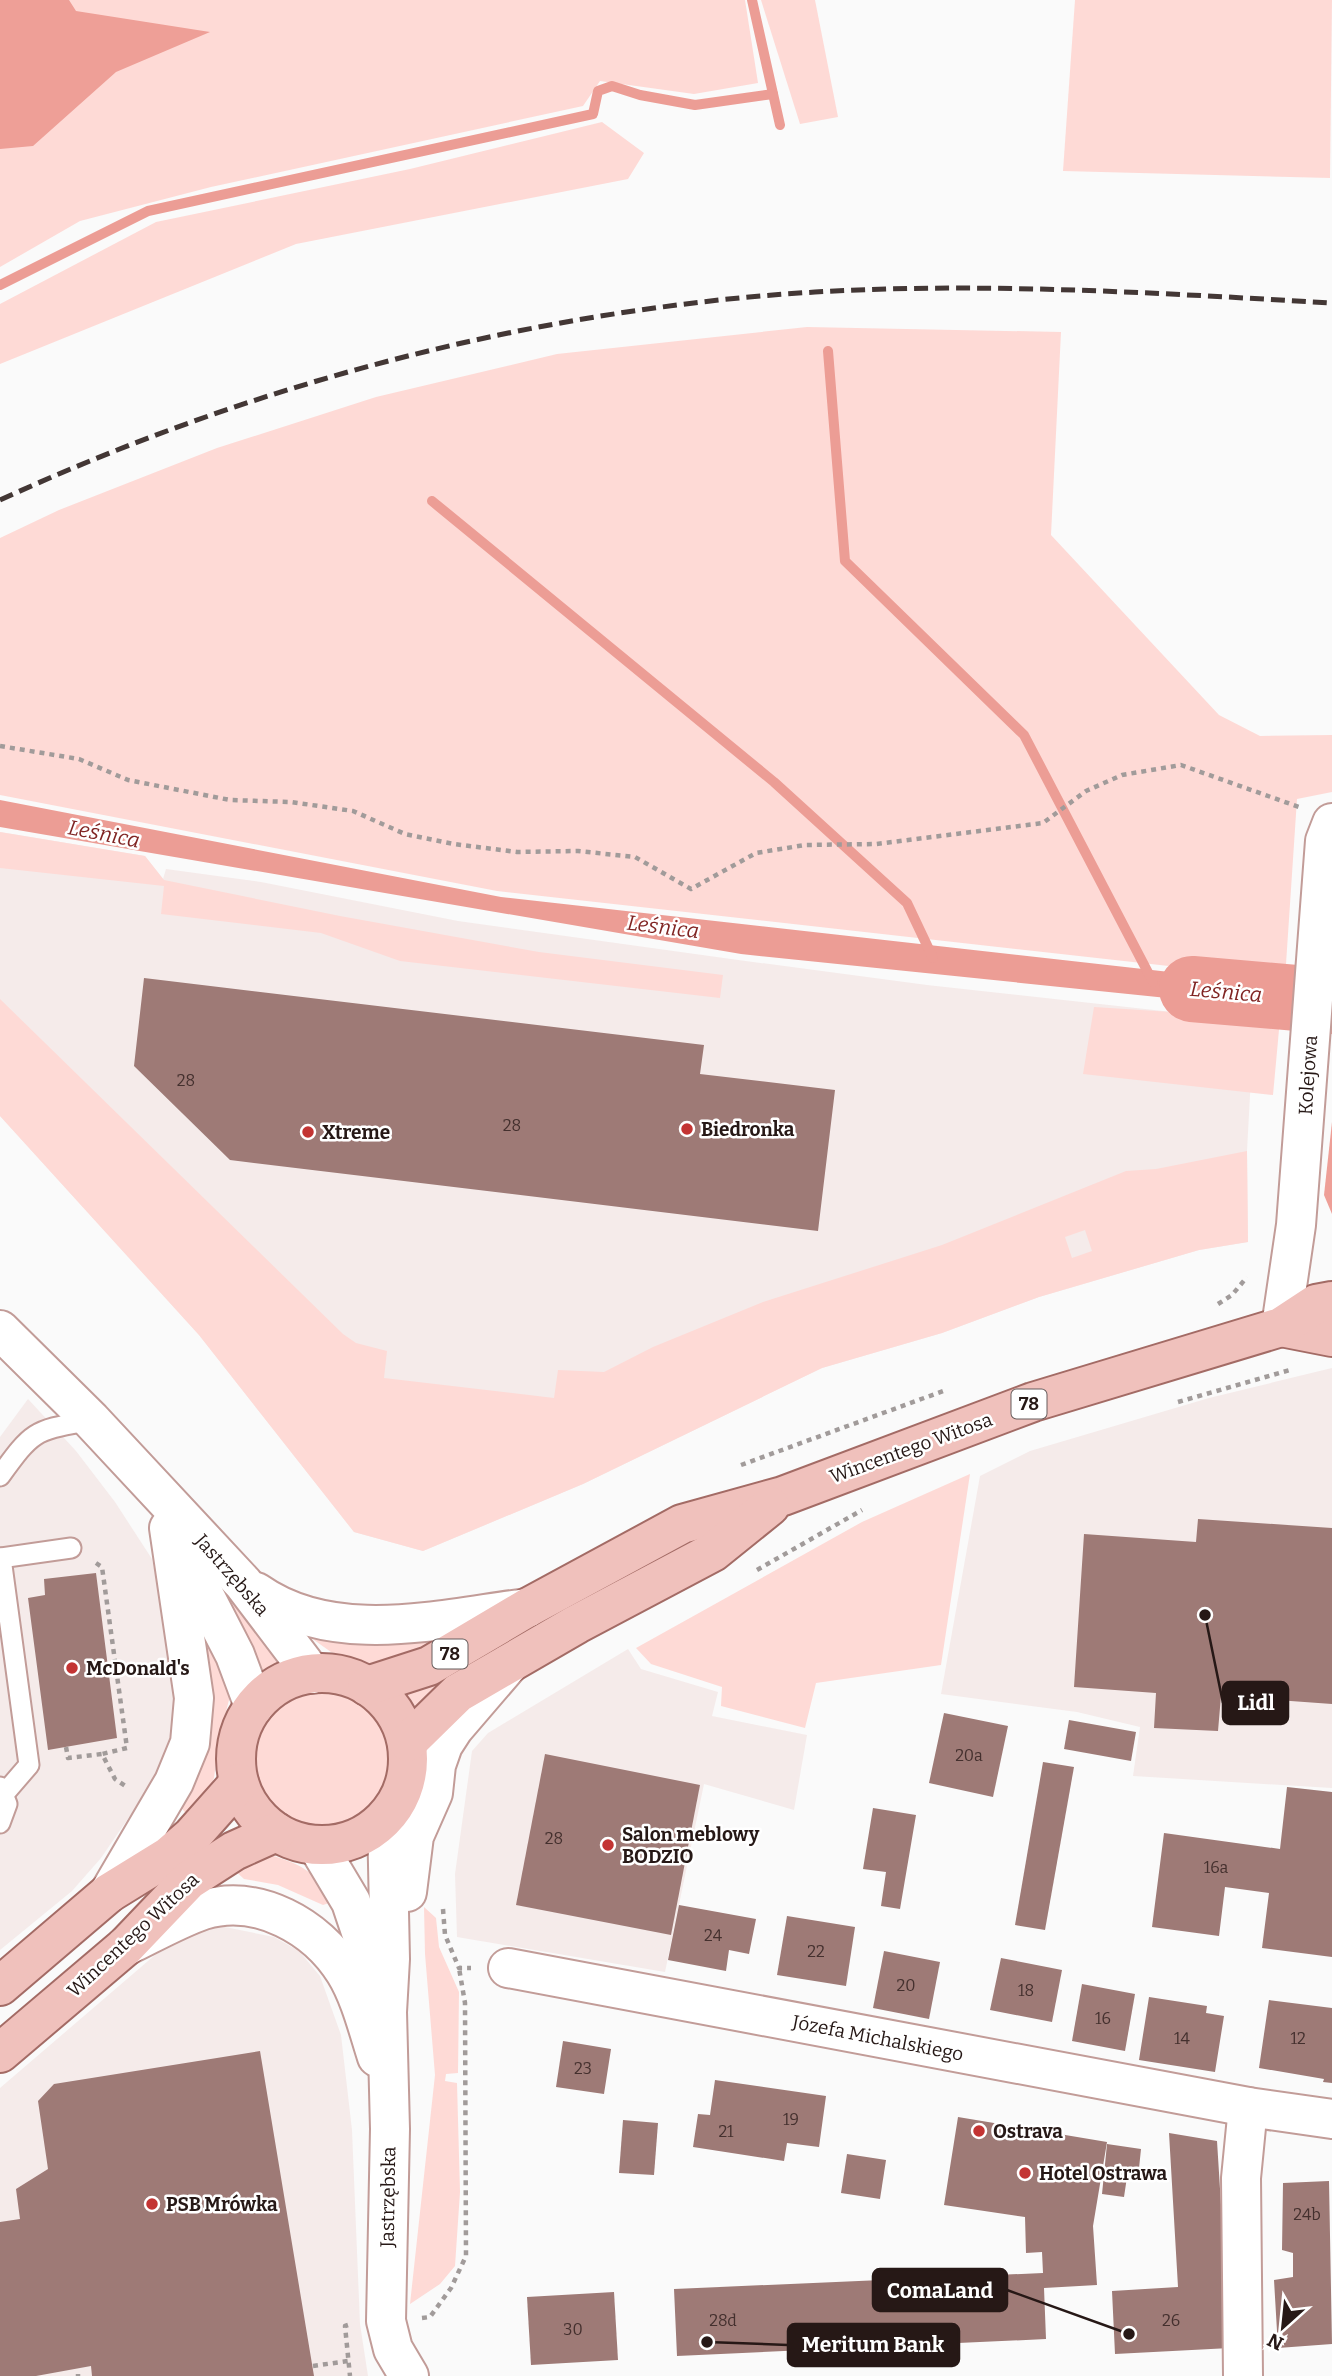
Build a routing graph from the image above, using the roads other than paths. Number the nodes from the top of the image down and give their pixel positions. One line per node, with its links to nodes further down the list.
1 (1318, 816): 3 (street, Kolejowa)
2 (1332, 1301): 3 (main road, Wincentego Witosa / 78)
3 (1281, 1327): 5 (main road, Wincentego Witosa / 78); 9 (main road, Wincentego Witosa / 78)
4 (0, 1330): 6 (street, Jastrzębska)
5 (1332, 1337)
6 (91, 1420): 7 (lane); 8 (street, Jastrzębska)
7 (0, 1476)
8 (147, 1481): 10 (street, Jastrzębska); 13 (street, Jastrzębska)
9 (783, 1496): 14 (main road, Wincentego Witosa / 78); 15 (main road, Wincentego Witosa / 78)
10 (169, 1528): 18 (street, Jastrzębska); 26 (street)
11 (71, 1548): 12 (lane)
12 (1, 1558): 21 (lane)
13 (243, 1583): 14 (street); 16 (street, Jastrzębska)
14 (527, 1608): 17 (main road, Wincentego Witosa / 78)
15 (513, 1660): 19 (main road, Wincentego Witosa / 78); 28 (street)
16 (312, 1674): 17 (main road); 18 (main road)
17 (367, 1686): 19 (main road)
18 (254, 1706): 20 (main road)
19 (408, 1742): 22 (main road)
20 (239, 1783): 24 (main road); 26 (main road, Wincentego Witosa)
21 (2, 1790): 23 (lane)
22 (387, 1818): 25 (main road); 28 (street, Jastrzębska)
23 (0, 1823)
24 (276, 1832): 25 (main road); 27 (main road, Wincentego Witosa)
25 (317, 1845): 31 (street, Jastrzębska)
26 (109, 1893): 30 (main road, Wincentego Witosa)
27 (126, 1946): 32 (main road, Wincentego Witosa); 33 (street)
28 (390, 1959): 31 (street, Jastrzębska)
29 (508, 1968): 34 (street, Józefa Michalskiego)
30 (0, 1986)
31 (387, 2012): 33 (street, Jastrzębska)
32 (0, 2053)
33 (390, 2092): 36 (street, Jastrzębska)
34 (1248, 2107): 35 (street, Józefa Michalskiego); 37 (street)
35 (1332, 2119)
36 (409, 2376)
37 (1243, 2376)

